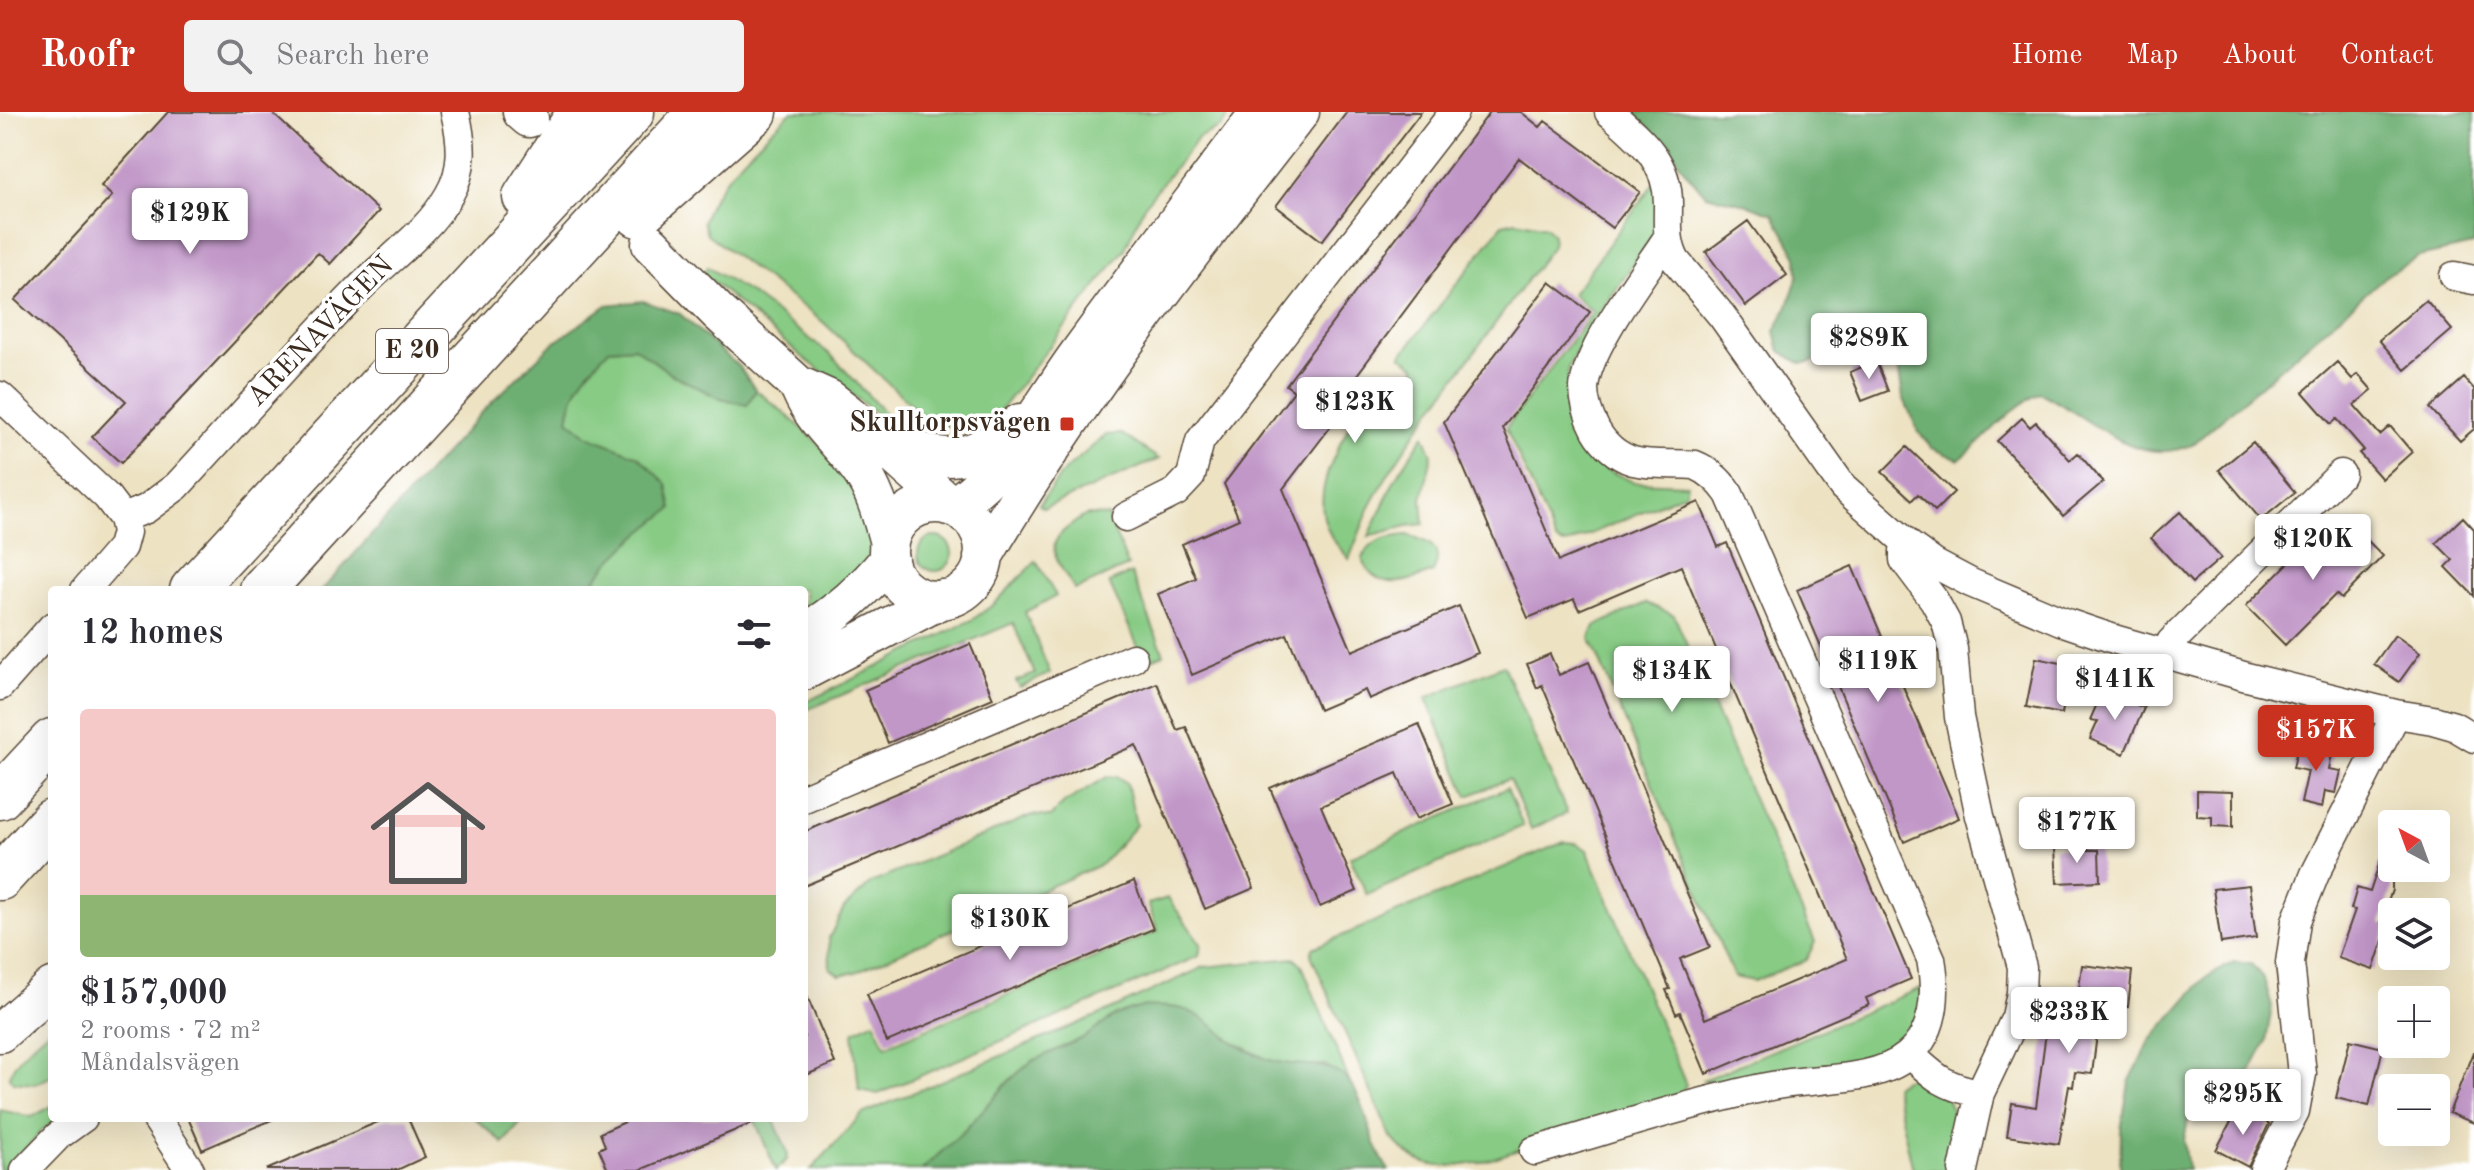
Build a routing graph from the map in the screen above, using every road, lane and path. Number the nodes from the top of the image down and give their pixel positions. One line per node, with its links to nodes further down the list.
1 (455, 112): 21 (street, ARENAVÄGEN)
2 (580, 112): 12 (highway)
3 (632, 112): 12 (highway, E 20)
4 (700, 112): 13 (highway, E 20)
5 (755, 112): 13 (highway)
6 (1260, 112): 14 (street)
7 (1300, 112): 24 (street)
8 (1454, 112): 20 (street)
9 (1609, 112): 10 (street)
10 (1668, 237): 22 (street); 44 (street)
11 (651, 244): 15 (street)
12 (444, 318): 26 (highway, E 20)
13 (509, 319): 27 (highway, E 20)
14 (1060, 382): 17 (street); 19 (street)
15 (798, 385): 17 (street); 23 (street)
16 (0, 396): 21 (street)
17 (847, 413): 19 (street)
18 (2341, 474): 31 (street)
19 (950, 506): 23 (street); 24 (street)
20 (1126, 517)
21 (123, 518): 25 (street)
22 (1909, 545): 31 (street); 45 (street)
23 (889, 551): 28 (street); 29 (street)
24 (983, 557): 28 (street)
25 (88, 586)
26 (196, 586)
27 (266, 586)
28 (942, 599): 33 (street)
29 (808, 630)
30 (48, 632): 34 (street)
31 (2166, 655): 35 (street)
32 (1133, 658): 38 (street)
33 (808, 669)
34 (0, 686)
35 (2396, 714): 36 (street); 52 (street)
36 (2474, 738)
37 (48, 745): 39 (highway)
38 (808, 796)
39 (0, 797)
40 (48, 825): 41 (highway)
41 (0, 878)
42 (48, 991): 43 (street)
43 (0, 1033)
44 (1910, 1054): 45 (street); 48 (street)
45 (1980, 1093): 51 (street)
46 (77, 1122): 49 (street)
47 (159, 1122): 50 (street)
48 (1534, 1151)
49 (25, 1170)
50 (190, 1170)
51 (1963, 1170)
52 (2264, 1170)

